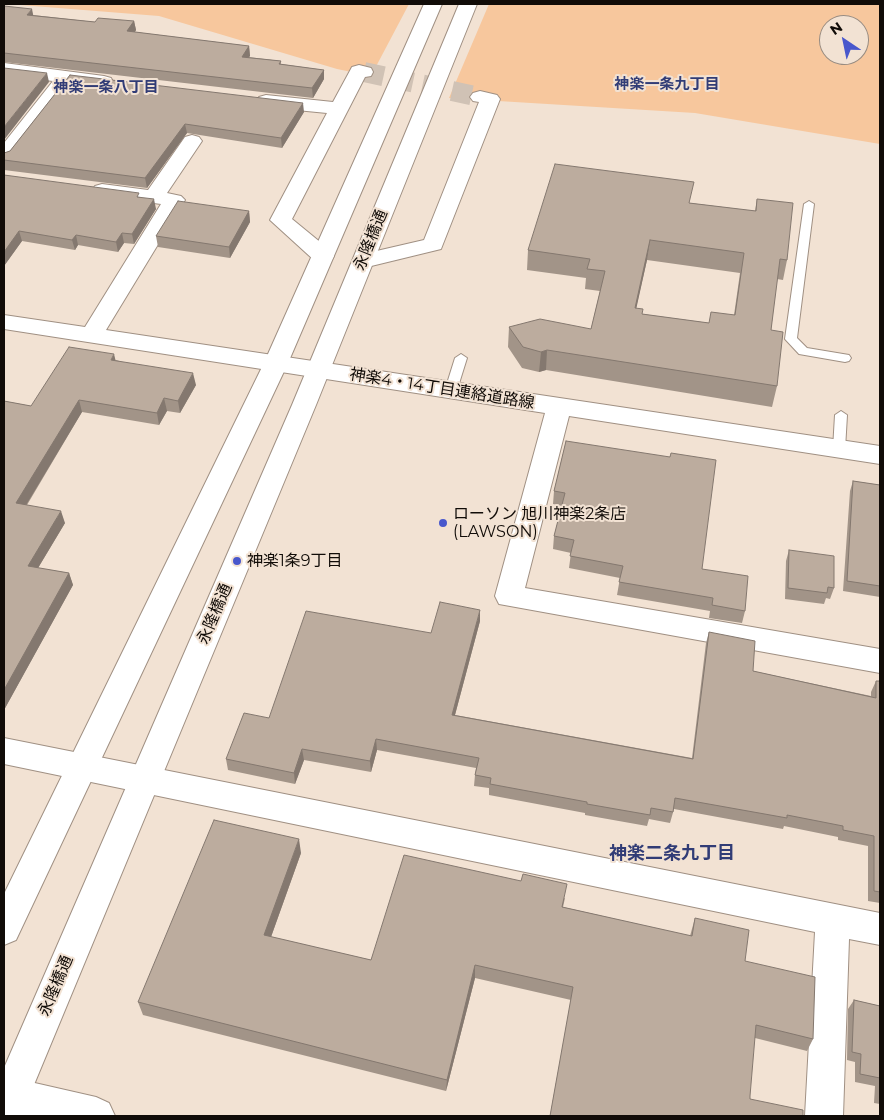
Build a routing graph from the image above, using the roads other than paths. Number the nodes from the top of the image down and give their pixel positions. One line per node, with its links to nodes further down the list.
1 (433, 4): 15 (street)
2 (468, 4): 16 (street, 永隆橋通)
3 (4, 69): 5 (street)
4 (364, 72): 9 (street)
5 (66, 77): 6 (street); 11 (street)
6 (124, 84)
7 (480, 97): 16 (street)
8 (248, 98): 9 (street)
9 (340, 109): 15 (street)
10 (192, 141): 13 (street)
11 (4, 156)
12 (79, 187): 13 (street)
13 (154, 197): 18 (street)
14 (809, 204): 20 (lane)
15 (322, 256): 21 (street)
16 (363, 261): 22 (street, 永隆橋通)
17 (4, 322): 18 (street, 神楽4・14丁目連絡道路線)
18 (91, 336): 21 (street, 神楽4・14丁目連絡道路線)
19 (461, 358): 23 (lane)
20 (845, 358)
21 (276, 363): 22 (street, 神楽4・14丁目連絡道路線); 30 (street)
22 (319, 370): 23 (street, 神楽4・14丁目連絡道路線); 31 (street, 永隆橋通)
23 (451, 390): 24 (street, 神楽4・14丁目連絡道路線)
24 (559, 406): 26 (street, 神楽4・14丁目連絡道路線); 28 (street)
25 (841, 415): 26 (lane)
26 (839, 449): 27 (street, 神楽4・14丁目連絡道路線)
27 (880, 455)
28 (880, 661)
29 (4, 752): 30 (street)
30 (82, 767): 31 (street); 34 (street)
31 (145, 780): 32 (street); 35 (street, 永隆橋通)
32 (833, 921): 33 (street); 37 (street)
33 (880, 929)
34 (4, 930)
35 (6, 1100): 36 (street)
36 (96, 1116)
37 (824, 1116)

